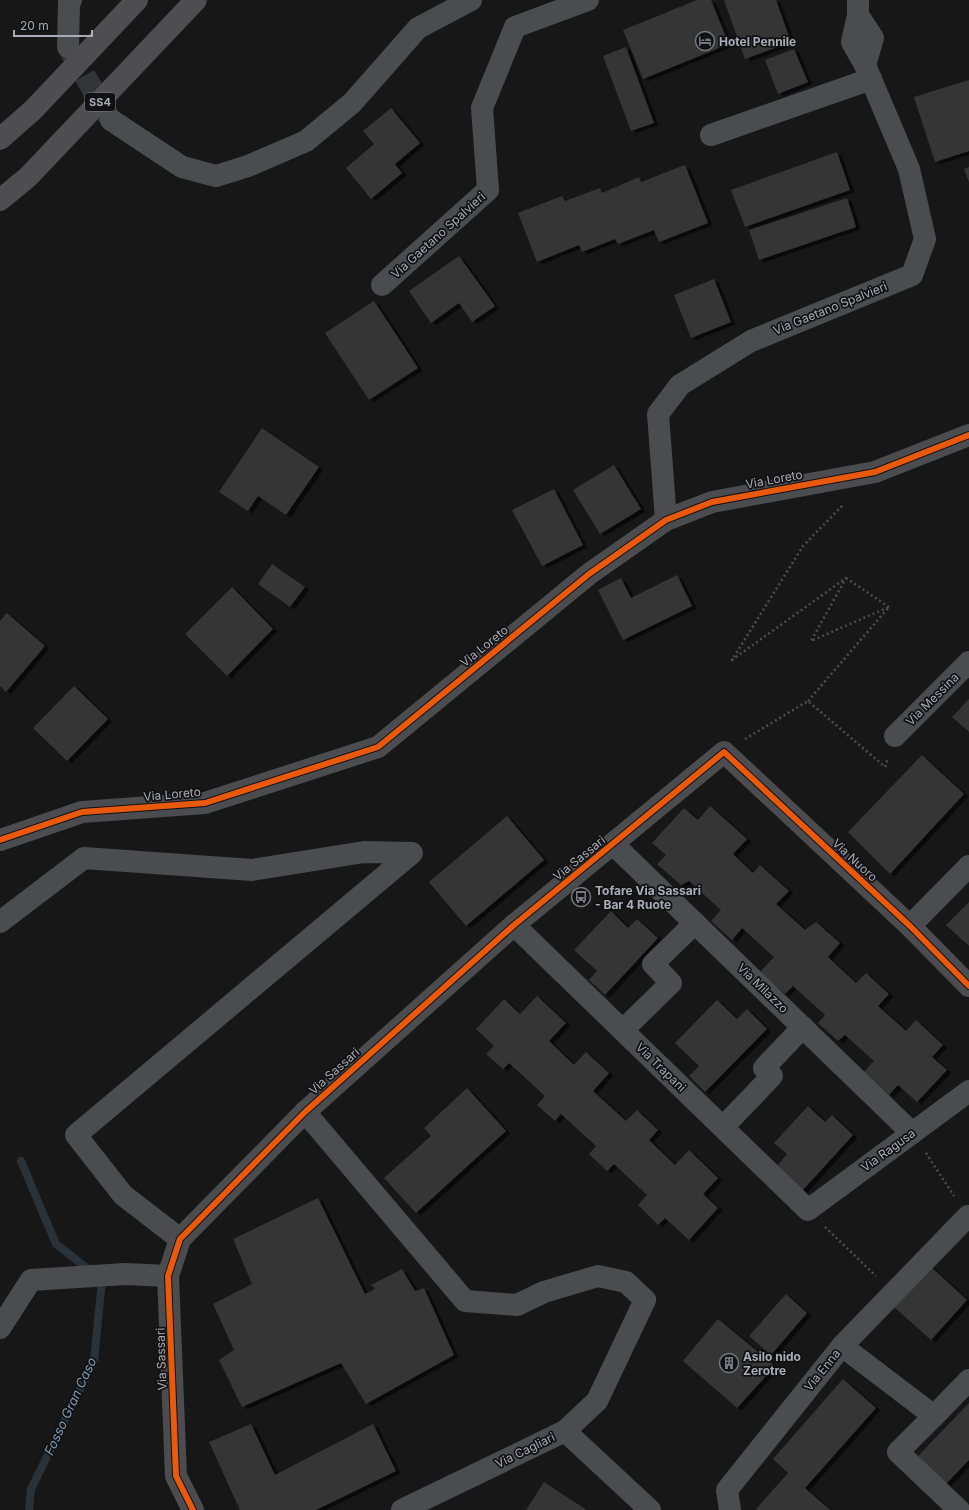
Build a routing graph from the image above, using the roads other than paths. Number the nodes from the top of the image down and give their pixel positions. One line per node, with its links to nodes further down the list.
1 (71, 0): 7 (street)
2 (137, 0): 11 (highway)
3 (196, 0): 12 (highway, SS4)
4 (471, 0): 9 (street)
5 (588, 0): 13 (street, Via Gaetano Spalvieri)
6 (858, 7): 8 (street)
7 (68, 47)
8 (868, 72): 10 (street); 15 (street, Via Gaetano Spalvieri)
9 (111, 120)
10 (711, 135)
11 (0, 139)
12 (0, 200)
13 (382, 285)
14 (969, 435): 15 (street, Via Loreto)
15 (666, 520): 19 (street, Via Loreto)
16 (969, 662): 17 (street, Via Messina)
17 (895, 736)
18 (724, 752): 20 (street, Via Sassari); 25 (street, Via Nuoro)
19 (3, 840)
20 (613, 844): 23 (street, Via Milazzo); 24 (street, Via Sassari)
21 (969, 866): 25 (street)
22 (0, 922): 35 (street)
23 (695, 923): 27 (street, Via Milazzo); 28 (street)
24 (514, 925): 28 (street, Via Trapani); 30 (street, Via Sassari)
25 (910, 926): 26 (street, Via Nuoro)
26 (969, 986)
27 (803, 1027): 31 (street); 32 (street, Via Milazzo)
28 (623, 1030): 31 (street, Via Trapani)
29 (969, 1091): 32 (street, Via Ragusa)
30 (305, 1112): 35 (street, Via Sassari); 41 (street)
31 (723, 1127): 33 (street, Via Trapani)
32 (912, 1133): 33 (street, Via Ragusa)
33 (808, 1210)
34 (968, 1217): 38 (street)
35 (180, 1239): 36 (street, Via Sassari)
36 (168, 1276): 37 (street); 42 (street, Via Sassari)
37 (0, 1328)
38 (842, 1346): 40 (street, Via Enna); 45 (street, Via Enna)
39 (969, 1380): 40 (street)
40 (934, 1416): 46 (street)
41 (565, 1431): 43 (street, Via Cagliari); 44 (street, Via Cagliari)
42 (192, 1510)
43 (402, 1510)
44 (650, 1510)
45 (730, 1510)
46 (959, 1510)

